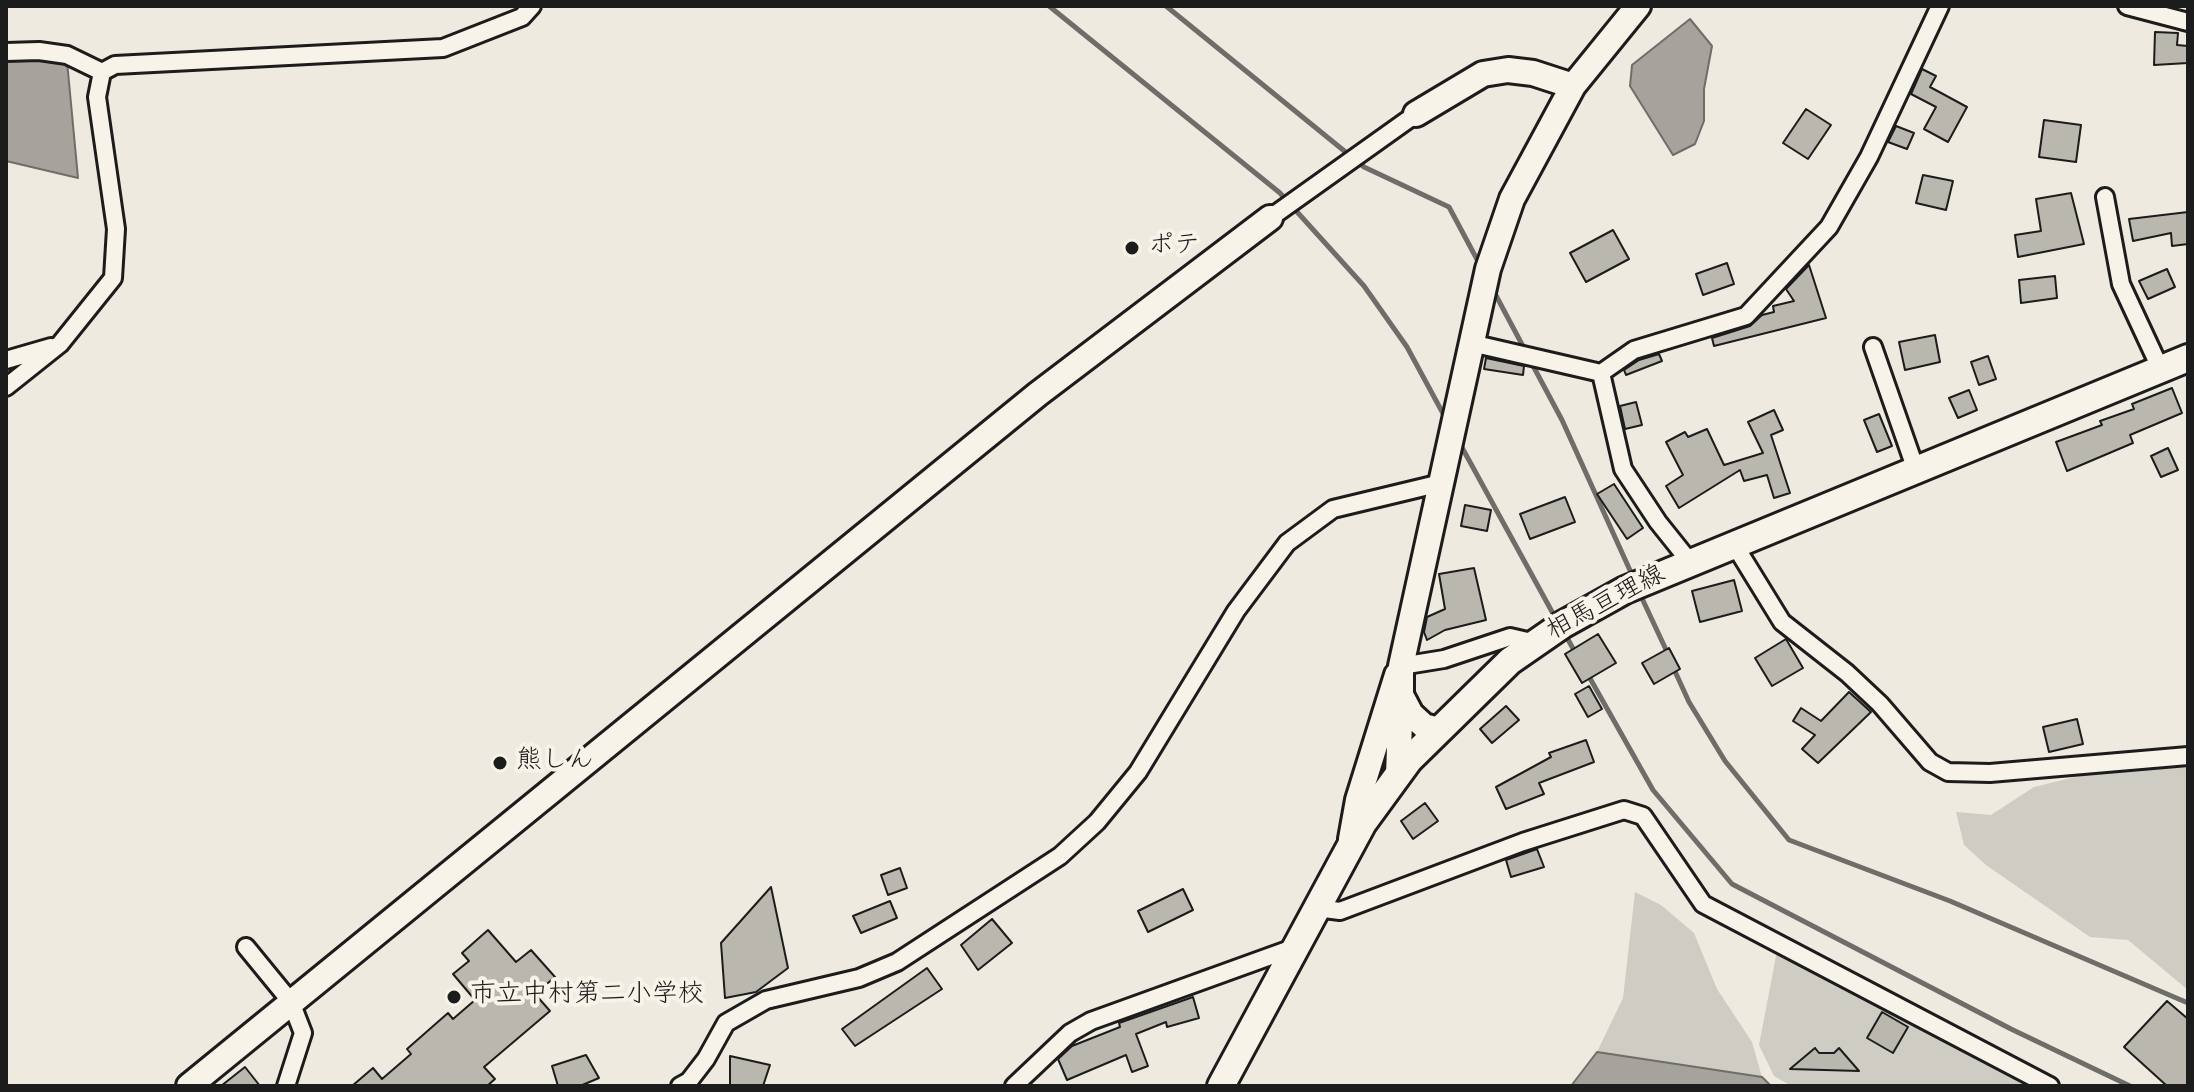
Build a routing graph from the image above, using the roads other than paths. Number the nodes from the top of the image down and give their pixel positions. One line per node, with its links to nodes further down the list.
1 (532, 6): 7 (street)
2 (1638, 6): 8 (street)
3 (1940, 6): 18 (street)
4 (2127, 6): 5 (street)
5 (2188, 22)
6 (6, 52): 7 (street)
7 (102, 72): 13 (street)
8 (1573, 86): 9 (street); 12 (street)
9 (1416, 114): 11 (street)
10 (2105, 197): 17 (street)
11 (1270, 218): 34 (street)
12 (1471, 343): 18 (street); 21 (street)
13 (60, 344): 16 (street); 19 (street)
14 (1873, 347): 20 (street)
15 (2188, 358): 17 (main road, 相馬亘理線)
16 (6, 360)
17 (2161, 370): 20 (main road, 相馬亘理線)
18 (1601, 373): 23 (street)
19 (6, 387)
20 (1916, 470): 22 (main road, 相馬亘理線)
21 (1441, 483): 25 (street); 37 (street)
22 (1734, 544): 23 (main road, 相馬亘理線); 28 (street)
23 (1690, 562): 24 (main road, 相馬亘理線)
24 (1536, 643): 25 (street); 27 (main road, 相馬亘理線)
25 (1401, 666): 26 (street); 30 (street)
26 (1401, 695): 27 (street); 29 (street)
27 (1439, 730): 29 (main road, 相馬亘理線)
28 (2188, 756)
29 (1398, 775): 30 (main road, 相馬亘理線)
30 (1350, 845): 31 (main road, 相馬亘理線)
31 (1316, 908): 33 (main road, 相馬亘理線); 40 (street)
32 (246, 947): 34 (street)
33 (1293, 948): 38 (street); 39 (main road, 相馬亘理線)
34 (291, 1002): 35 (street); 36 (street)
35 (189, 1086)
36 (286, 1086)
37 (680, 1086)
38 (1014, 1086)
39 (1221, 1086)
40 (2050, 1086)

